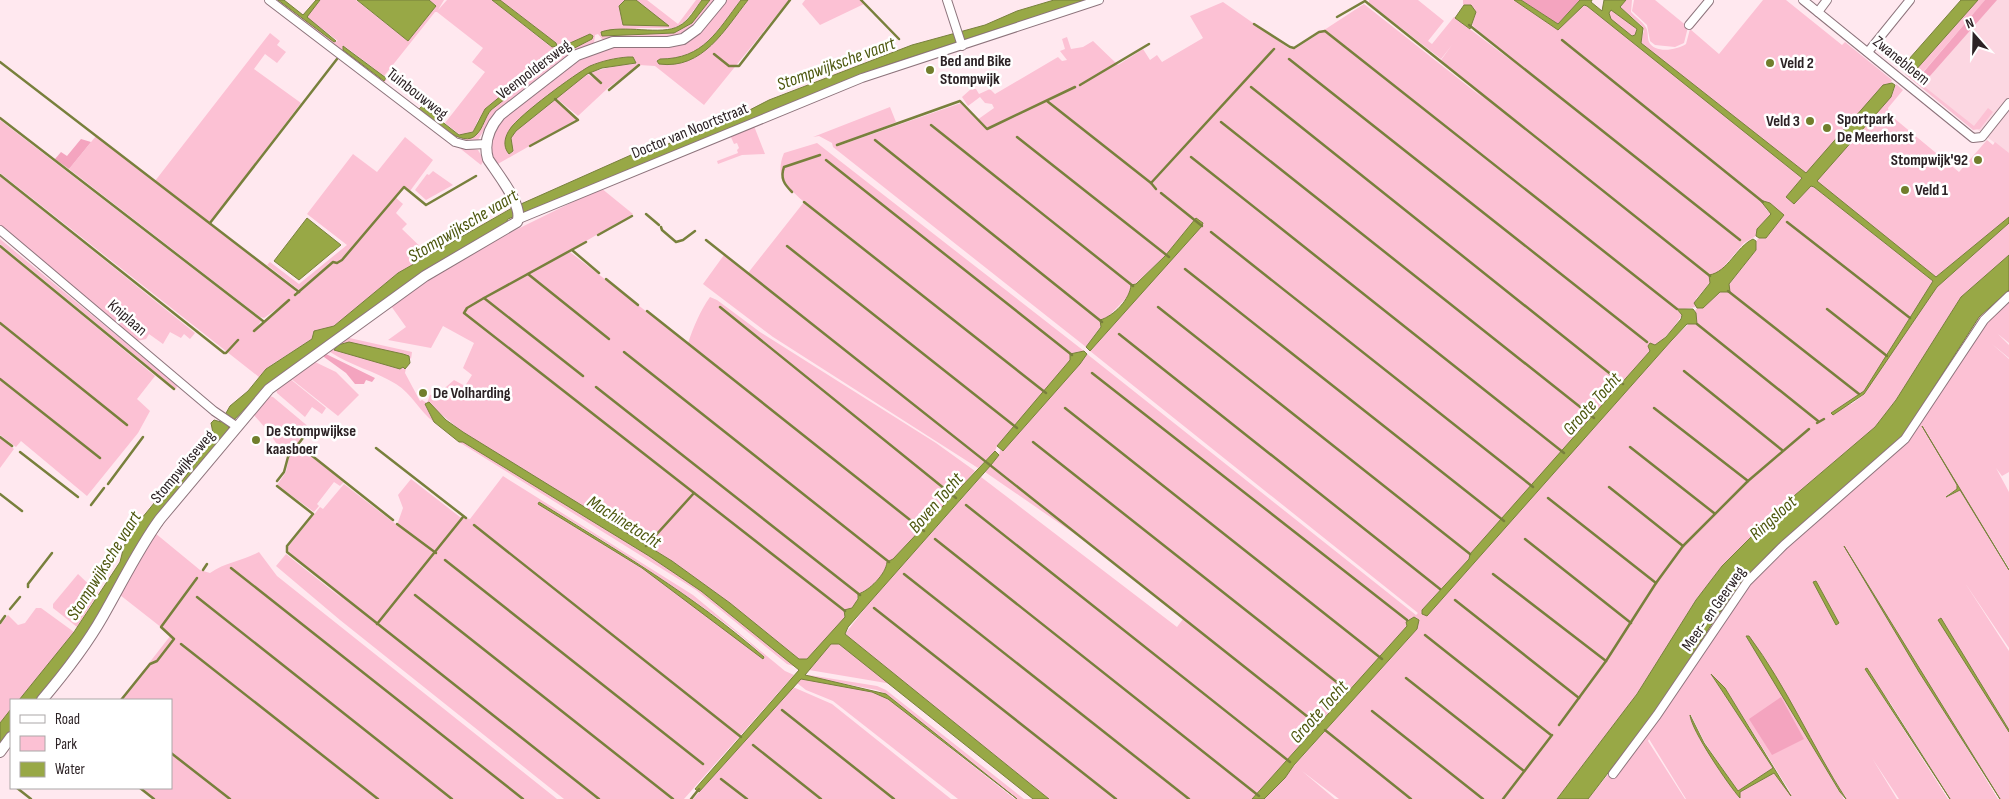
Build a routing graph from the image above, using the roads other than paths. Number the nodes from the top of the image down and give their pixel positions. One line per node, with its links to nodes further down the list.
1 (269, 0): 14 (street, Tuinbouwweg)
2 (721, 0): 14 (street, Veenpoldersweg)
3 (947, 0): 11 (street)
4 (1099, 0): 11 (street, Doctor van Noortstraat)
5 (1710, 0): 10 (street)
6 (1803, 0): 9 (street, Zwanebloem)
7 (1828, 0): 9 (street)
8 (1910, 0): 12 (street)
9 (1818, 12): 12 (street, Zwanebloem)
10 (1689, 25)
11 (962, 44): 15 (street, Doctor van Noortstraat)
12 (1868, 52): 13 (street, Zwanebloem)
13 (2009, 103)
14 (486, 144): 15 (street)
15 (519, 217): 18 (street, Doctor van Noortstraat)
16 (0, 230): 19 (street, Kniplaan)
17 (2009, 296): 23 (street, Meer- en Geerweg)
18 (322, 350): 19 (street, Stompwijkseweg)
19 (234, 424): 20 (street, Stompwijkseweg)
20 (43, 699)
21 (10, 738): 22 (street)
22 (0, 752)
23 (1613, 774)

